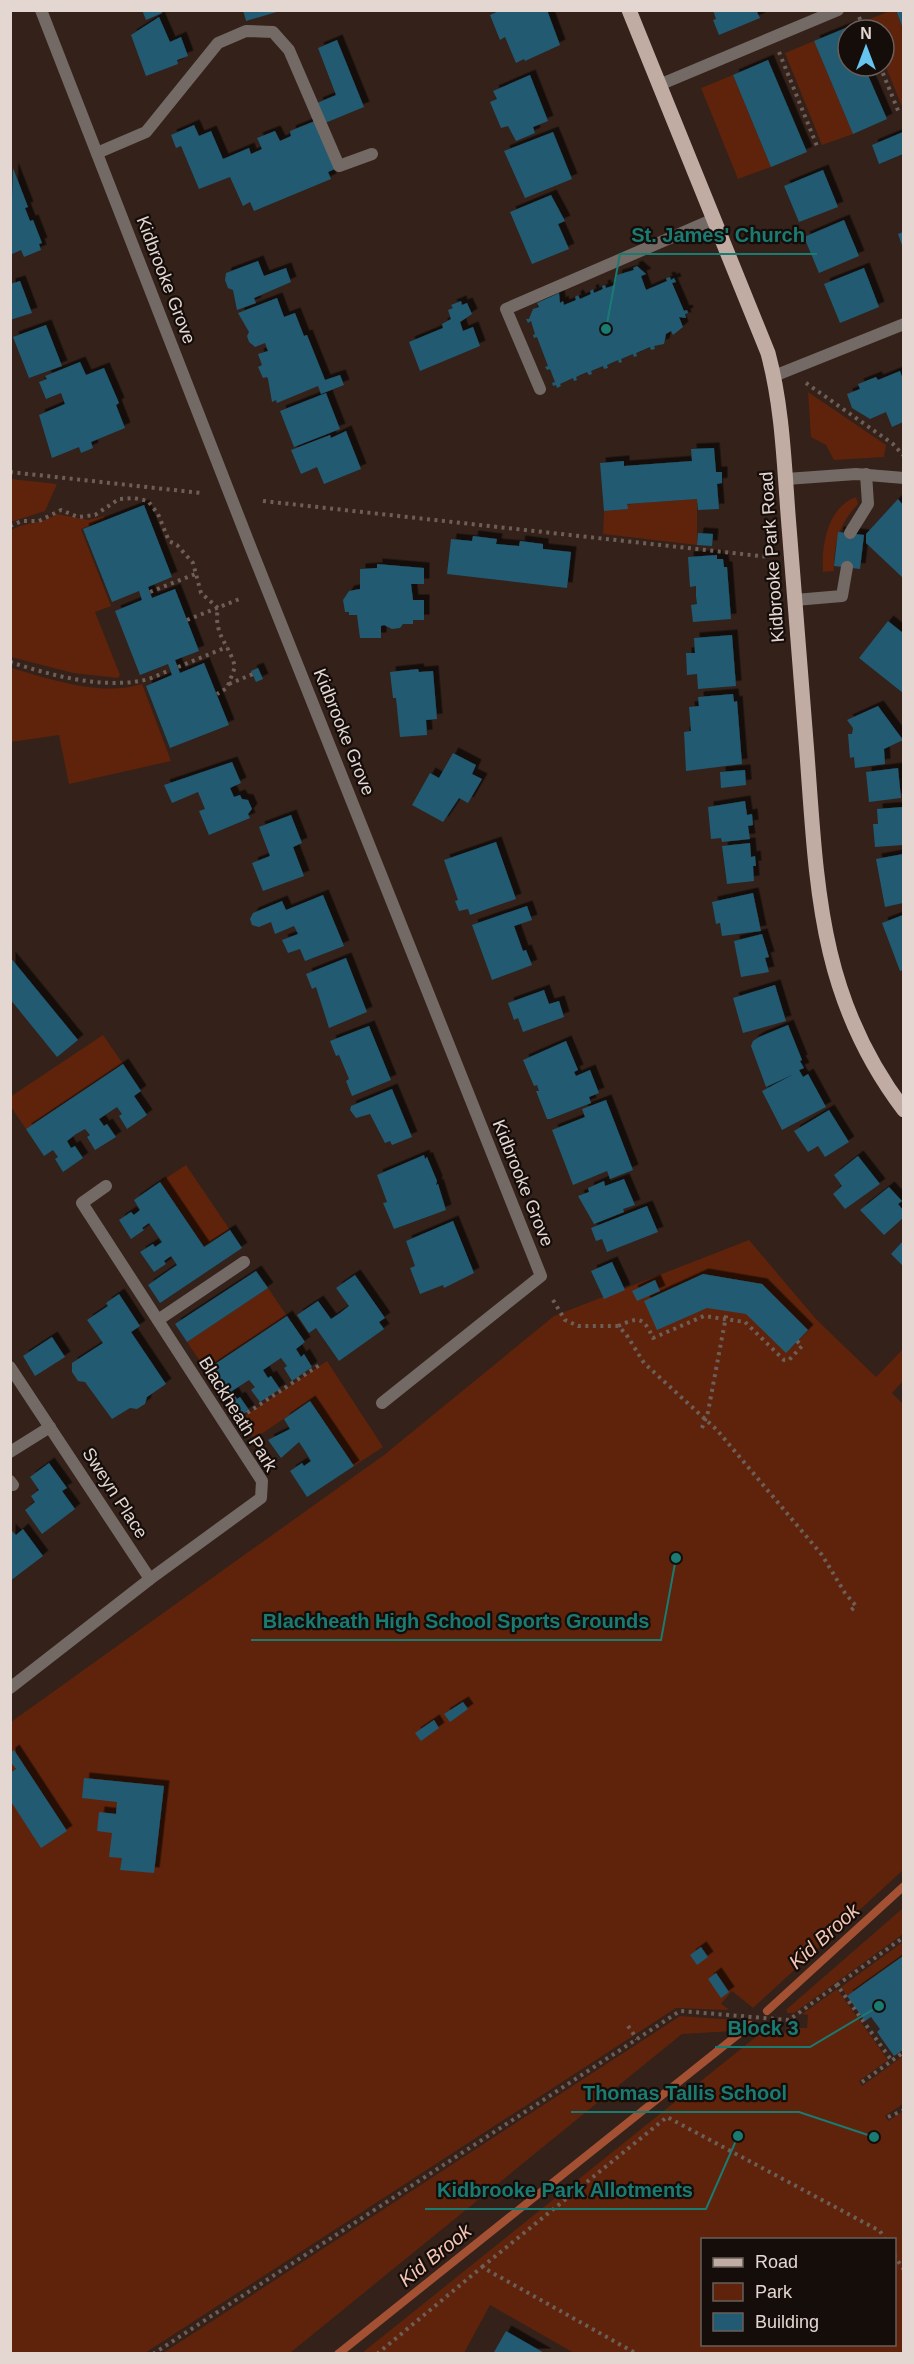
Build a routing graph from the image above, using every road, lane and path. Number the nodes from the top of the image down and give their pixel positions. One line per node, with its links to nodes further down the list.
1 (41, 10): 9 (street, Kidbrooke Grove)
2 (629, 10): 6 (main road, Kidbrooke Park Road)
3 (838, 10): 6 (street)
4 (778, 50): 8 (path)
5 (885, 78): 7 (path)
6 (659, 85): 11 (main road, Kidbrooke Park Road)
7 (899, 113)
8 (817, 146)
9 (97, 153): 10 (street); 53 (street, Kidbrooke Grove)
10 (372, 154)
11 (714, 219): 13 (main road, Kidbrooke Park Road); 15 (street)
12 (903, 324): 13 (street)
13 (774, 376): 20 (main road, Kidbrooke Park Road)
14 (806, 383): 16 (path)
15 (540, 389)
16 (903, 456)
17 (10, 472): 21 (path)
18 (866, 474): 19 (street); 20 (street); 24 (street)
19 (903, 478)
20 (786, 479): 30 (main road, Kidbrooke Park Road)
21 (201, 493)
22 (263, 501): 25 (path)
23 (10, 526): 27 (path)
24 (850, 533)
25 (769, 557)
26 (847, 567): 30 (street)
27 (198, 573): 28 (path); 31 (path)
28 (150, 592)
29 (242, 598): 31 (path)
30 (795, 600): 40 (main road, Kidbrooke Park Road)
31 (218, 608): 32 (path); 33 (path)
32 (187, 620)
33 (227, 647): 35 (path); 38 (path)
34 (10, 662): 36 (path)
35 (178, 667)
36 (170, 670)
37 (253, 674): 38 (path)
38 (229, 684): 39 (path)
39 (217, 694)
40 (903, 1110)
41 (106, 1186): 46 (street, Blackheath Park)
42 (244, 1262): 46 (street)
43 (554, 1300): 47 (path)
44 (727, 1311): 45 (path)
45 (725, 1319): 49 (path); 50 (path); 54 (path)
46 (158, 1320): 55 (street, Blackheath Park)
47 (618, 1326): 49 (path); 54 (path)
48 (662, 1328): 49 (path)
49 (664, 1333)
50 (797, 1341)
51 (321, 1364): 55 (path)
52 (10, 1367): 56 (street, Sweyn Place)
53 (382, 1403)
54 (705, 1421): 57 (path); 60 (path)
55 (227, 1426): 59 (street, Blackheath Park)
56 (50, 1427): 58 (street); 59 (street, Sweyn Place)
57 (702, 1428)
58 (10, 1452)
59 (150, 1579): 61 (street, Blackheath Park)
60 (851, 1610)
61 (10, 1688)
62 (903, 1937): 63 (path)
63 (837, 1985): 65 (path); 67 (path)
64 (628, 2026): 65 (path)
65 (637, 2039): 73 (path)
66 (903, 2052): 67 (path)
67 (892, 2061): 68 (path)
68 (862, 2082)
69 (903, 2109): 70 (path)
70 (888, 2117)
71 (884, 2238): 72 (path)
72 (482, 2267): 74 (path); 75 (path)
73 (153, 2354)
74 (377, 2354)
75 (637, 2354)

